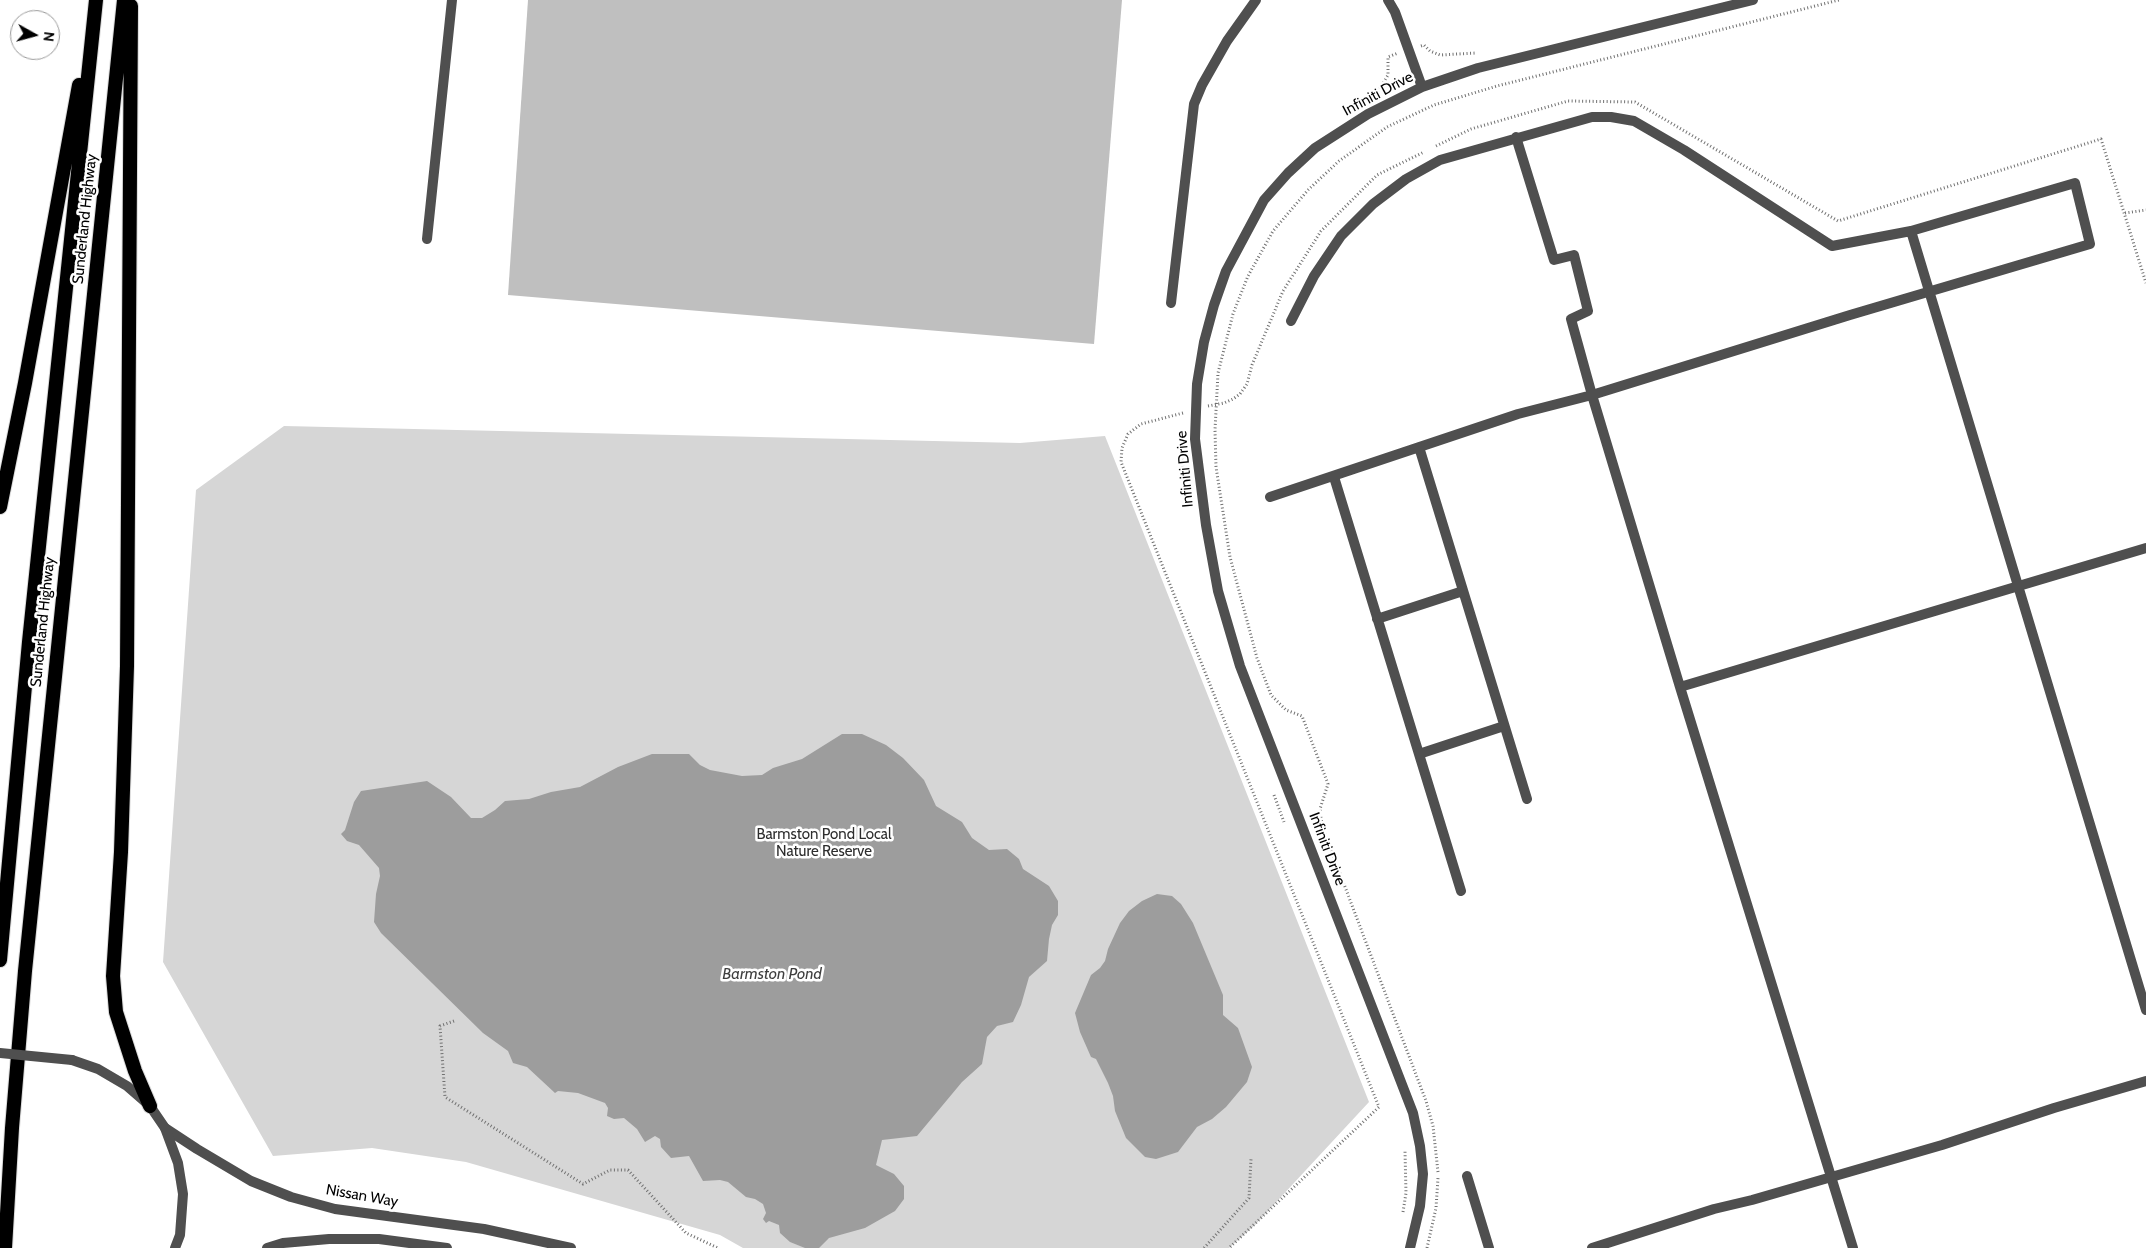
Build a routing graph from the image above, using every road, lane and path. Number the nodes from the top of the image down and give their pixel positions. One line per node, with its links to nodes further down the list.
1 (96, 0): 25 (highway); 35 (highway, Sunderland Highway)
2 (124, 0): 45 (highway, Sunderland Highway)
3 (130, 0): 40 (highway)
4 (452, 0): 14 (street)
5 (1256, 0): 17 (street)
6 (1388, 0): 9 (street)
7 (1753, 0): 9 (street, Infiniti Drive)
8 (1839, 0): 20 (path)
9 (1422, 87): 21 (street, Infiniti Drive)
10 (1516, 137): 13 (street); 18 (street); 19 (street)
11 (2146, 210): 12 (path)
12 (2125, 213): 15 (path); 20 (path)
13 (1911, 231): 16 (street); 16 (street)
14 (427, 239)
15 (2146, 283)
16 (1928, 292): 19 (street); 27 (street)
17 (1171, 303)
18 (1291, 321)
19 (1592, 395): 22 (street); 30 (street)
20 (1215, 405): 21 (path); 54 (path)
21 (1196, 409): 52 (path); 53 (street, Infiniti Drive)
22 (1419, 448): 23 (street); 28 (street)
23 (1334, 477): 24 (street); 29 (street)
24 (1270, 497)
25 (0, 507)
26 (2146, 548): 27 (street)
27 (2018, 587): 30 (street); 36 (street)
28 (1463, 591): 29 (street); 31 (street)
29 (1377, 620): 32 (street)
30 (1680, 687): 44 (street)
31 (1504, 726): 32 (street); 33 (street)
32 (1419, 754): 34 (street)
33 (1527, 799)
34 (1461, 891)
35 (0, 960)
36 (2146, 1010)
37 (454, 1021): 50 (path)
38 (0, 1053): 40 (street, bridge)
39 (2146, 1081): 44 (street)
40 (150, 1106): 41 (street)
41 (165, 1128): 46 (street); 49 (street, Nissan Way)
42 (1251, 1159): 51 (path)
43 (1467, 1176): 55 (street)
44 (1831, 1178): 56 (street); 57 (street)
45 (5, 1248)
46 (175, 1248)
47 (267, 1248): 48 (street)
48 (446, 1248)
49 (571, 1248)
50 (718, 1248)
51 (1204, 1248)
52 (1230, 1248)
53 (1410, 1248)
54 (1427, 1248)
55 (1489, 1248)
56 (1592, 1248)
57 (1853, 1248)

